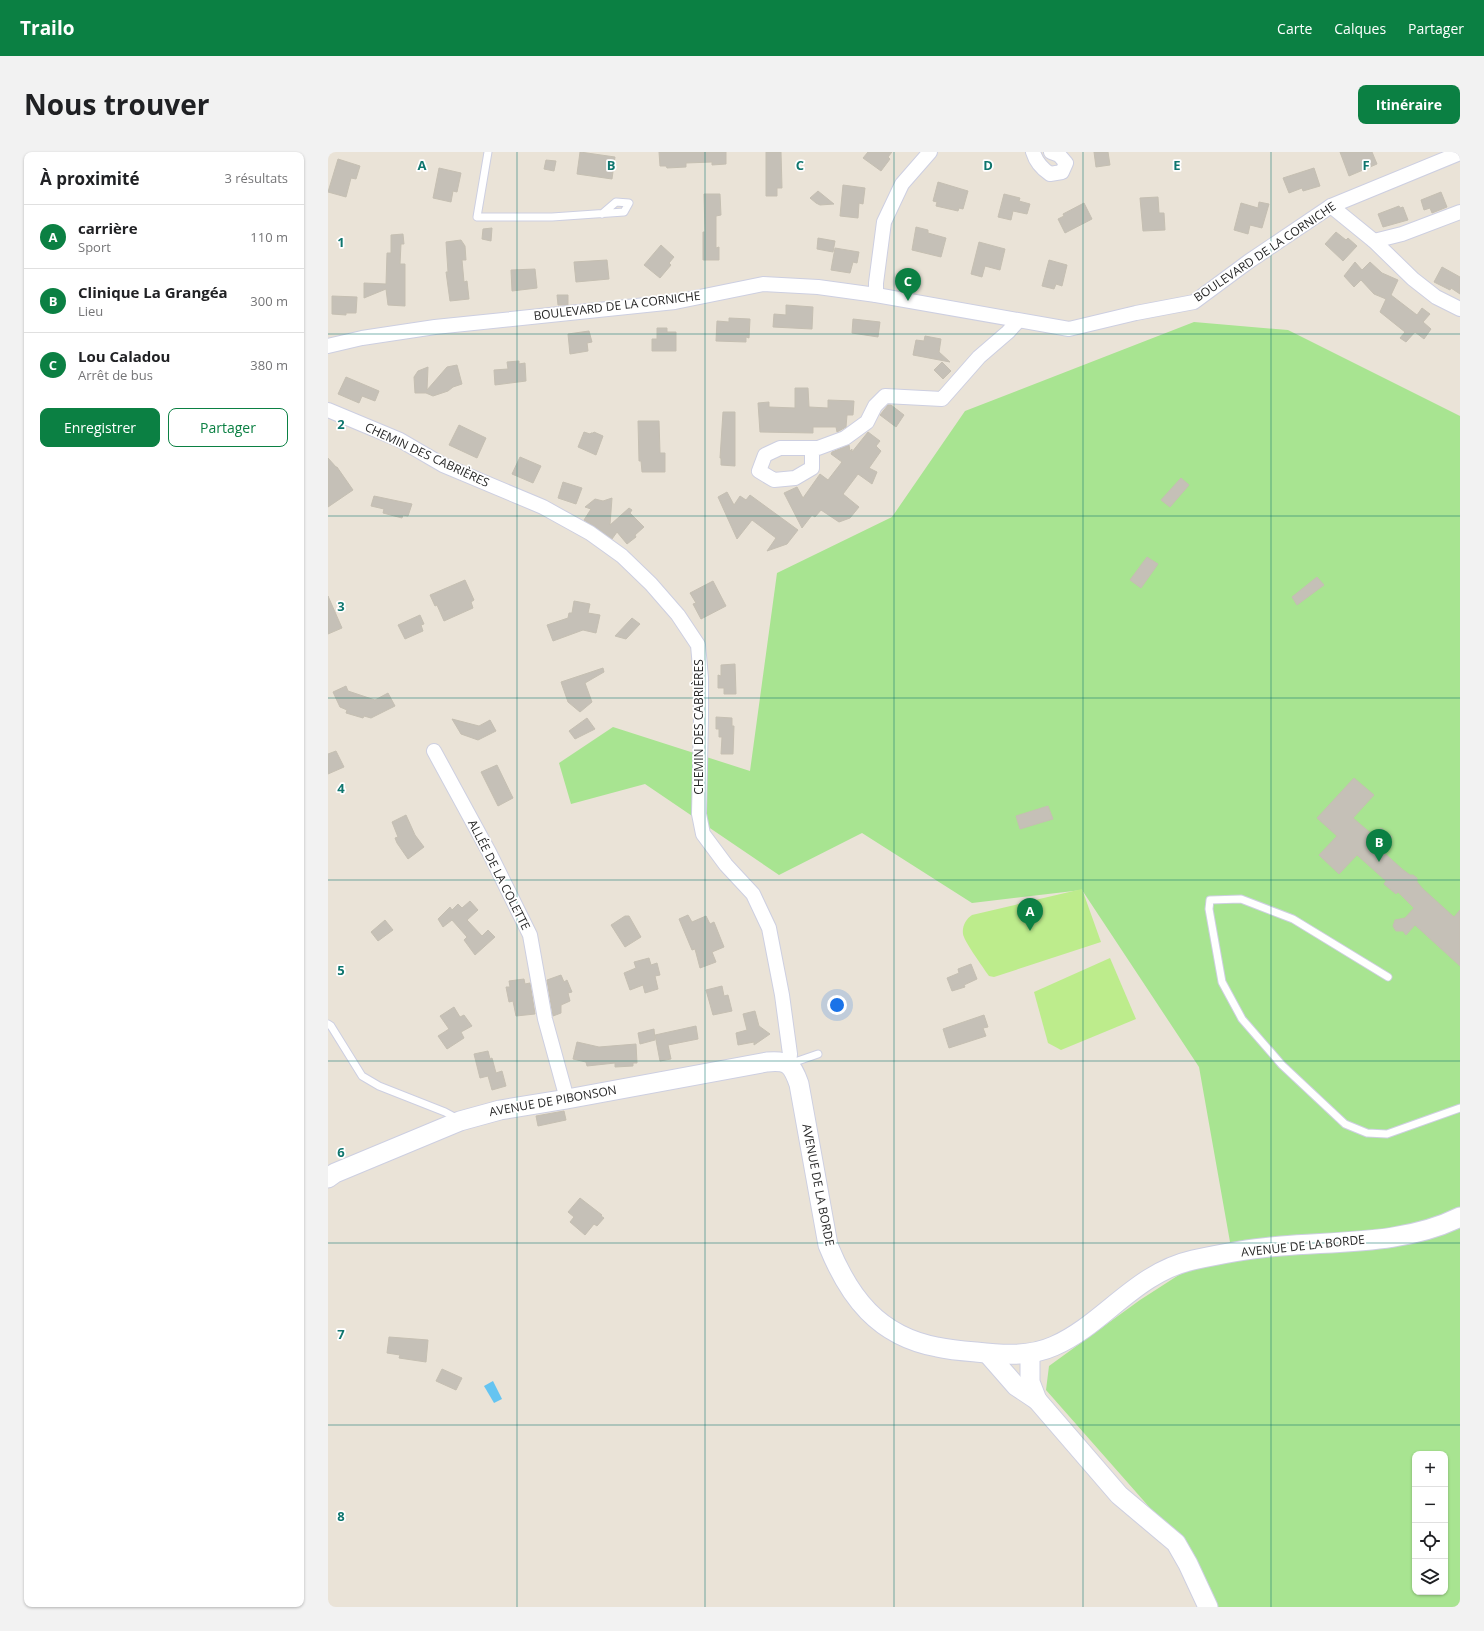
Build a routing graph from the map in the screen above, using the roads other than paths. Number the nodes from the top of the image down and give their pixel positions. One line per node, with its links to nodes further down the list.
1 (488, 152): 8 (lane)
2 (930, 152): 10 (street)
3 (1033, 152): 4 (street)
4 (1051, 152)
5 (1460, 153): 6 (street, BOULEVARD DE LA CORNICHE)
6 (1331, 206): 9 (street); 12 (street, BOULEVARD DE LA CORNICHE)
7 (1460, 212): 9 (street)
8 (602, 214)
9 (1374, 241): 11 (street)
10 (876, 295): 12 (street, BOULEVARD DE LA CORNICHE); 13 (street, BOULEVARD DE LA CORNICHE)
11 (1460, 309)
12 (1018, 321): 15 (street)
13 (328, 346)
14 (328, 410): 20 (street, CHEMIN DES CABRIÈRES)
15 (812, 448)
16 (434, 751): 21 (street, ALLÉE DE LA COLETTE)
17 (1388, 977): 22 (lane)
18 (328, 1024): 23 (lane)
19 (818, 1054): 20 (lane)
20 (789, 1064): 21 (street, AVENUE DE PIBONSON); 26 (street, AVENUE DE LA BORDE)
21 (567, 1099): 23 (street, AVENUE DE PIBONSON)
22 (1460, 1108)
23 (460, 1121): 24 (street, AVENUE DE PIBONSON)
24 (328, 1178)
25 (1460, 1216): 27 (street, AVENUE DE LA BORDE)
26 (988, 1354): 27 (street, AVENUE DE LA BORDE); 28 (street)
27 (1030, 1354): 28 (street)
28 (1037, 1400): 29 (street)
29 (1208, 1607)

